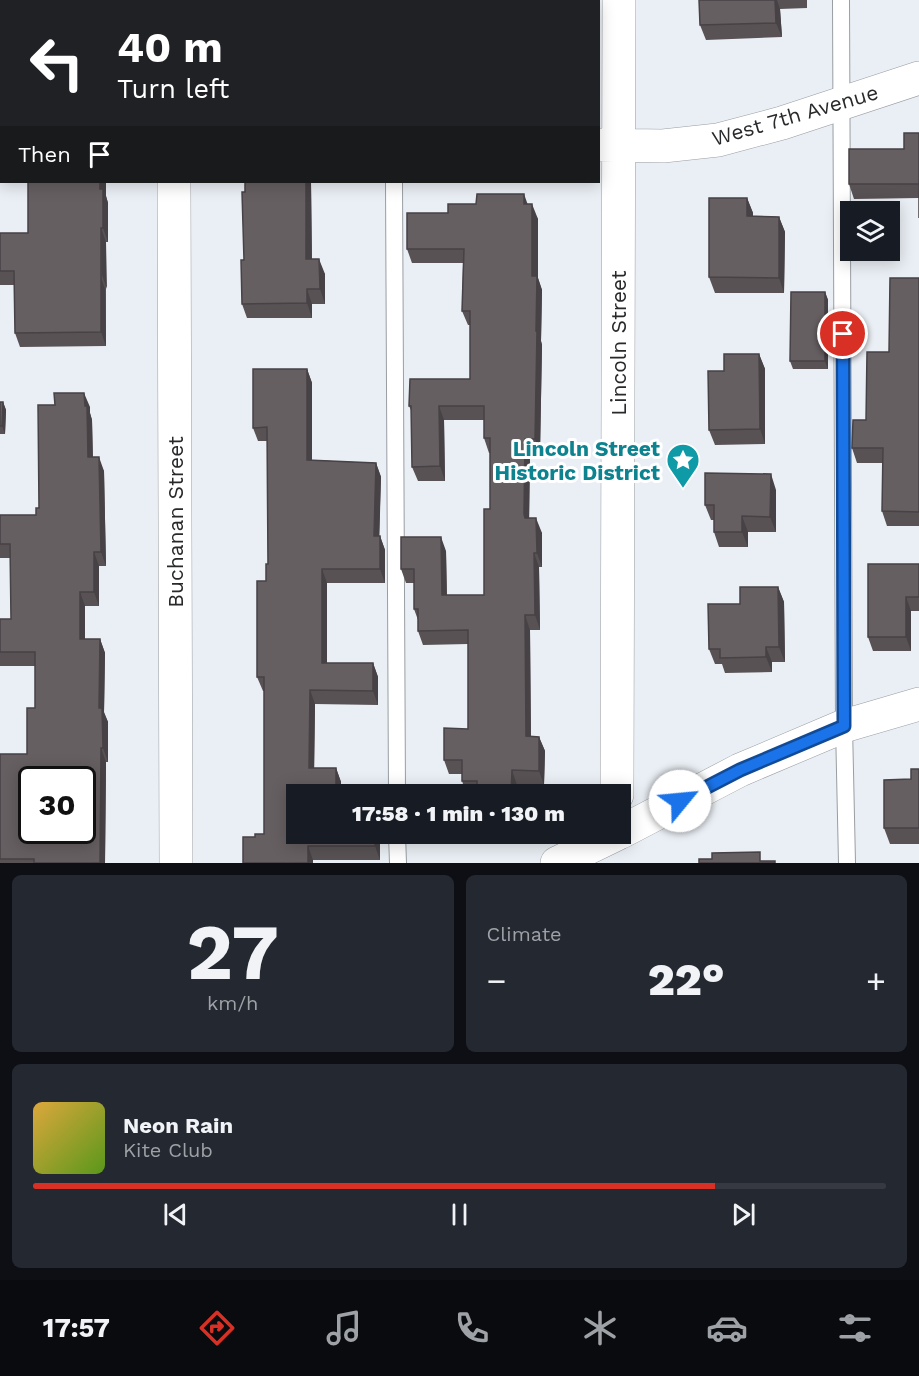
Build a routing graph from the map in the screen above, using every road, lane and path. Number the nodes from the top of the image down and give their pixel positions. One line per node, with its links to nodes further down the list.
1 (620, 0): 5 (street, Lincoln Street)
2 (841, 0): 4 (lane)
3 (919, 78): 4 (street, West 7th Avenue)
4 (842, 103): 5 (street, West 7th Avenue); 9 (lane)
5 (609, 145): 11 (street, Lincoln Street)
6 (174, 183): 16 (street, Buchanan Street)
7 (394, 183): 10 (lane)
8 (919, 704): 9 (street)
9 (844, 726): 12 (street); 20 (lane)
10 (397, 784)
11 (617, 784)
12 (631, 826)
13 (397, 844): 17 (lane)
14 (596, 844): 18 (street)
15 (618, 844): 19 (street)
16 (176, 863)
17 (398, 863)
18 (557, 863)
19 (617, 863)
20 (847, 863)

